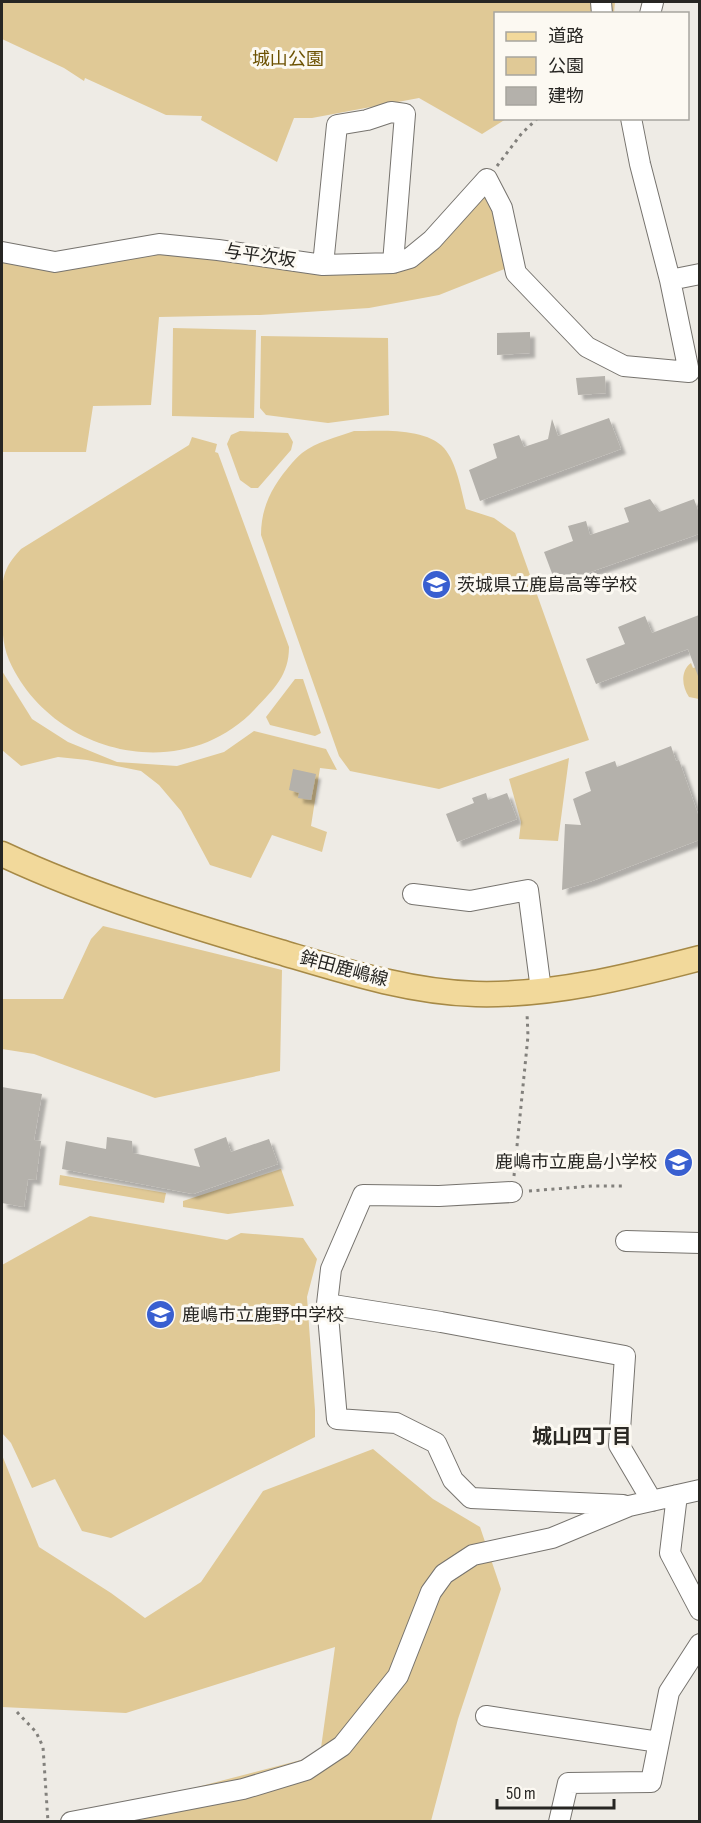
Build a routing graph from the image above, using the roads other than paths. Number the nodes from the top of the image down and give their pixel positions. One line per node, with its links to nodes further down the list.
1 (631, 120): 6 (street)
2 (2, 252): 4 (street, 与平次坂)
3 (393, 263): 4 (street, 与平次坂); 4 (street); 6 (street, 与平次坂)
4 (323, 265)
5 (699, 274): 6 (street)
6 (670, 280)
7 (2, 854): 10 (main road, 鉾田鹿嶋線)
8 (413, 894): 10 (street)
9 (699, 958): 10 (main road, 鉾田鹿嶋線)
10 (541, 990)
11 (512, 1192): 14 (street)
12 (626, 1241): 13 (street)
13 (699, 1243)
14 (327, 1304): 17 (street); 18 (street)
15 (699, 1490): 16 (street)
16 (677, 1496): 17 (street); 19 (street)
17 (652, 1501): 18 (street)
18 (629, 1506): 23 (street)
19 (699, 1610)
20 (699, 1644): 22 (street)
21 (486, 1716): 22 (street)
22 (659, 1742): 24 (street)
23 (70, 1821)
24 (559, 1821)

